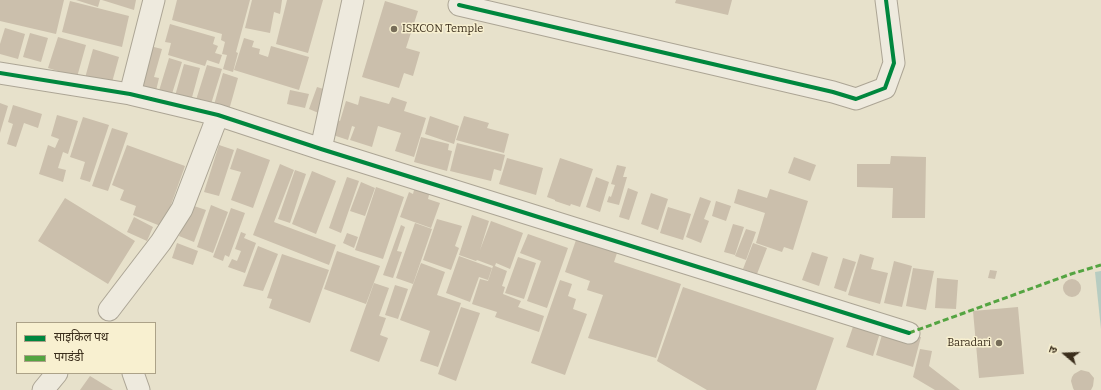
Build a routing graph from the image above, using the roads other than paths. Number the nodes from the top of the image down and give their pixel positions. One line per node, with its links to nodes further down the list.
1 (154, 0): 6 (street)
2 (353, 0): 8 (street)
3 (886, 0): 4 (street)
4 (459, 5)
5 (0, 73): 6 (street)
6 (130, 94): 7 (street)
7 (218, 115): 8 (street); 9 (street)
8 (321, 149): 10 (street)
9 (107, 318)
10 (909, 333)
11 (56, 374): 13 (street)
12 (133, 374): 14 (street)
13 (43, 390)
14 (139, 390)

